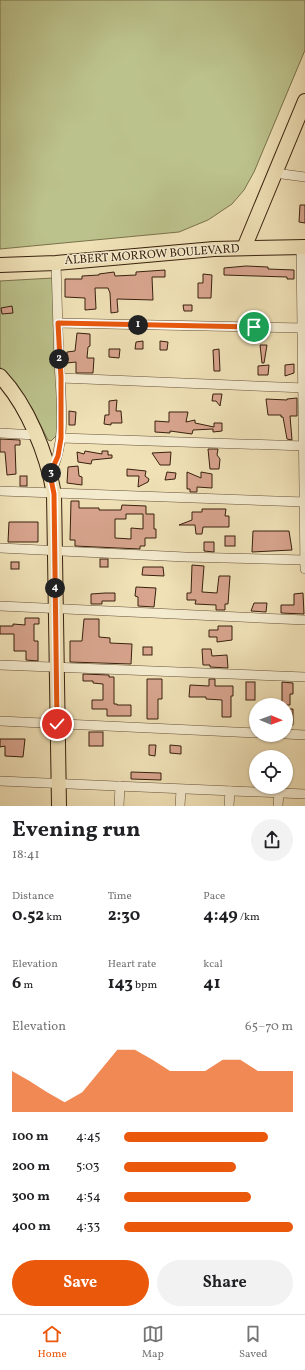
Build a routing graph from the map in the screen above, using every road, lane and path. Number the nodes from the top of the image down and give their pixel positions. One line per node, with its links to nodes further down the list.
1 (305, 101): 2 (main road)
2 (301, 121): 3 (main road)
3 (275, 173): 4 (street); 6 (main road)
4 (305, 177)
5 (303, 247): 6 (main road, ALBERT MORROW BOULEVARD); 10 (street)
6 (244, 248): 7 (main road, ALBERT MORROW BOULEVARD)
7 (56, 263): 8 (main road, ALBERT MORROW BOULEVARD); 9 (street)
8 (0, 265)
9 (58, 323): 10 (street); 12 (street)
10 (304, 328): 13 (street)
11 (0, 376): 15 (main road)
12 (61, 378): 13 (street); 16 (street)
13 (304, 388): 17 (street)
14 (0, 433): 15 (street)
15 (36, 435): 18 (main road)
16 (61, 438): 17 (street); 18 (street)
17 (305, 446): 21 (street)
18 (50, 474): 20 (main road)
19 (0, 491): 20 (street)
20 (54, 494): 21 (street); 23 (main road)
21 (304, 502): 24 (street)
22 (0, 548): 23 (street)
23 (55, 551): 24 (street); 27 (main road)
24 (305, 560): 25 (street)
25 (305, 569)
26 (0, 606): 27 (street)
27 (56, 609): 28 (street); 30 (main road)
28 (305, 620)
29 (0, 664): 30 (street)
30 (56, 667): 31 (street); 33 (main road)
31 (305, 677)
32 (0, 721): 33 (street)
33 (57, 724): 34 (street); 38 (main road)
34 (249, 732)
35 (293, 734): 36 (street)
36 (305, 735)
37 (0, 781): 38 (street)
38 (59, 784): 39 (street); 46 (main road)
39 (120, 786): 40 (street); 47 (street)
40 (181, 790): 41 (street); 48 (street)
41 (230, 791): 42 (street); 49 (street)
42 (249, 792)
43 (279, 794): 50 (street)
44 (293, 794): 45 (street)
45 (305, 794)
46 (59, 806)
47 (119, 806)
48 (180, 806)
49 (230, 806)
50 (278, 806)

